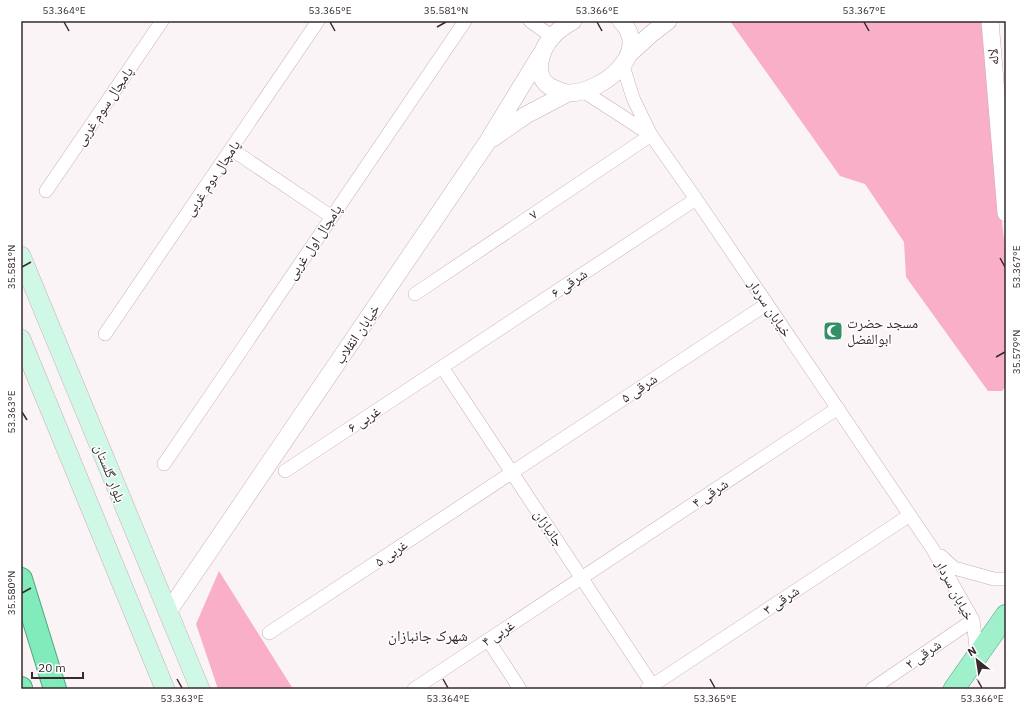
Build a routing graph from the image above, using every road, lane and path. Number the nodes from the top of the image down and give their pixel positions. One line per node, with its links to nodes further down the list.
1 (162, 21): 17 (street, پامچال سوم غربی)
2 (318, 21): 15 (street, پامچال دوم غربی)
3 (465, 21): 20 (street, پامچال اول غربی)
4 (530, 21): 9 (street)
5 (573, 21): 9 (street)
6 (621, 21): 11 (street)
7 (668, 21): 11 (street)
8 (990, 21): 16 (street, لاله)
9 (551, 36): 10 (street, خیابان انقلاب)
10 (541, 54): 12 (street); 14 (street, خیابان انقلاب)
11 (626, 61): 12 (street); 13 (street)
12 (576, 92): 13 (street, خیابان سردار); 14 (street)
13 (650, 135): 18 (street, خیابان سردار); 22 (street, ۷)
14 (488, 141): 36 (street, خیابان انقلاب)
15 (231, 149): 20 (street); 24 (street, پامچال دوم غربی)
16 (1004, 171): 19 (street, لاله)
17 (46, 191)
18 (696, 199): 23 (street, خیابان سردار); 26 (street, ۶ شرقی)
19 (1006, 213)
20 (332, 217): 28 (street, پامچال اول غربی)
21 (21, 256): 36 (main road, بلوار گلستان)
22 (415, 294)
23 (767, 304): 27 (street, خیابان سردار); 30 (street, ۵ شرقی)
24 (105, 334)
25 (21, 339): 44 (main road)
26 (442, 367): 29 (street, ۶ غربی); 30 (street, جانبازان)
27 (838, 408): 31 (street, خیابان سردار); 33 (street, ۴ شرقی)
28 (164, 464)
29 (285, 471)
30 (512, 473): 33 (street, جانبازان); 39 (street, ۵ غربی)
31 (910, 515): 32 (street, خیابان سردار); 42 (street, ۳ شرقی)
32 (932, 548): 35 (street, خیابان سردار); 38 (street, خیابان سردار)
33 (582, 578): 40 (street, ۴ غربی); 42 (street, جانبازان)
34 (21, 579): 43 (highway)
35 (1006, 579)
36 (168, 612): 45 (main road, بلوار گلستان)
37 (1006, 614): 41 (main road)
38 (973, 620): 41 (street, خیابان سردار); 48 (street, ۲ شرقی)
39 (270, 633)
40 (488, 640): 46 (street, ۴ غربی); 47 (street)
41 (976, 656): 49 (main road)
42 (652, 688)
43 (55, 689)
44 (165, 689)
45 (200, 689)
46 (414, 689)
47 (520, 689)
48 (872, 689)
49 (954, 689)

